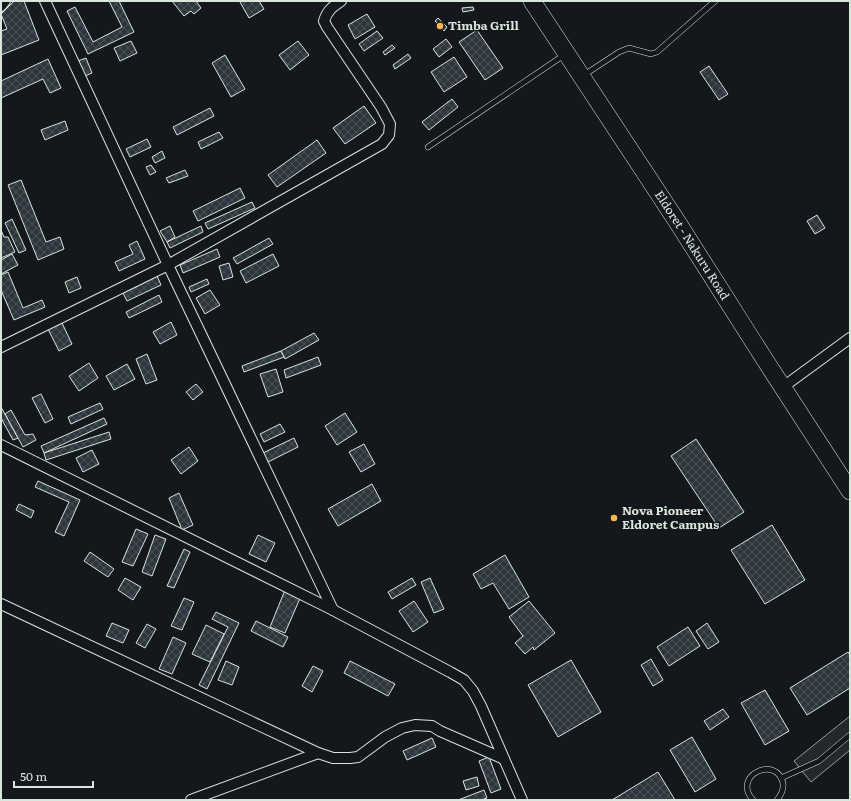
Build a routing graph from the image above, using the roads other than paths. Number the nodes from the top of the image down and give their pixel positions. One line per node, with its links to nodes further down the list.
1 (5, 1): 6 (street)
2 (46, 1): 10 (street)
3 (341, 1): 10 (street)
4 (532, 1): 7 (highway, Eldoret - Nakuru Road)
5 (715, 1): 8 (lane)
6 (1, 6)
7 (566, 54): 8 (highway, Eldoret - Nakuru Road); 9 (lane)
8 (582, 77): 13 (highway, Eldoret - Nakuru Road)
9 (428, 147)
10 (168, 265): 12 (street); 17 (street)
11 (850, 338): 13 (street)
12 (1, 347)
13 (783, 387): 15 (highway, Eldoret - Nakuru Road)
14 (1, 445): 17 (street)
15 (850, 491)
16 (1, 604): 19 (street)
17 (333, 610): 20 (street)
18 (850, 735): 21 (lane)
19 (318, 753): 20 (street); 22 (street)
20 (504, 759): 23 (street)
21 (781, 778): 24 (lane); 25 (lane)
22 (191, 800)
23 (522, 800)
24 (754, 800)
25 (777, 800)

